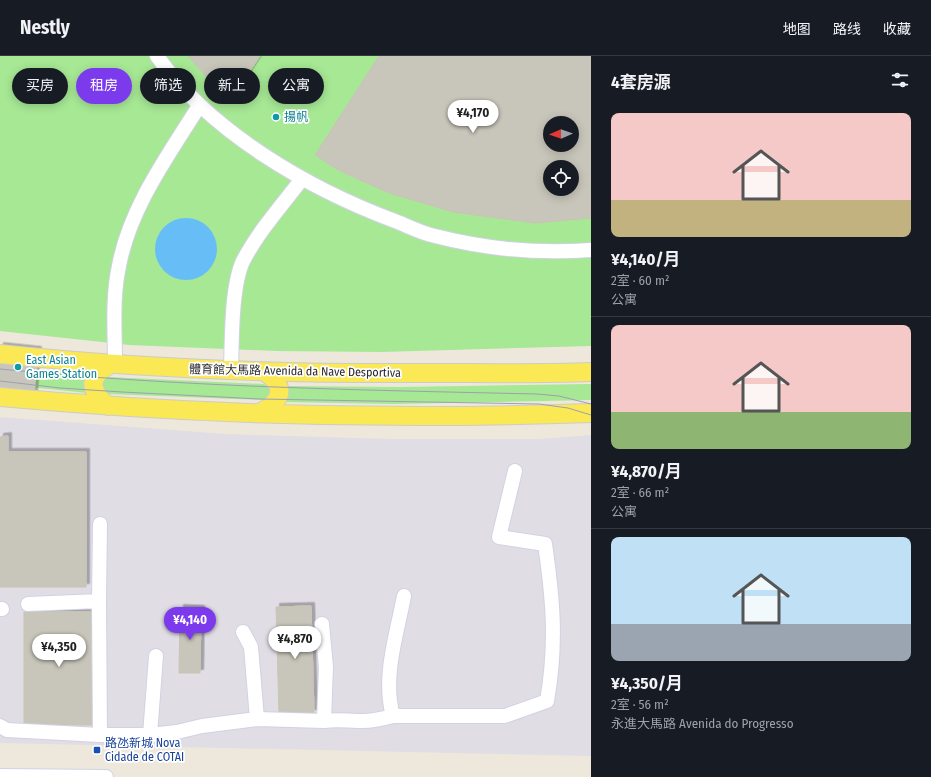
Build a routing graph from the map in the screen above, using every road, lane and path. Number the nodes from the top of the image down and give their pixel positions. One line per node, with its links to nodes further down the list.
1 (157, 56): 2 (street)
2 (200, 106): 3 (street); 6 (street)
3 (302, 180): 4 (street); 7 (street)
4 (591, 250)
5 (0, 354): 6 (main road, 體育館大馬路 Avenida da Nave Desportiva)
6 (113, 364): 7 (main road, 體育館大馬路 Avenida da Nave Desportiva); 11 (main road)
7 (231, 370): 8 (main road, 體育館大馬路 Avenida da Nave Desportiva)
8 (265, 372): 9 (main road, 體育館大馬路 Avenida da Nave Desportiva); 12 (main road)
9 (591, 372)
10 (0, 397): 11 (main road)
11 (108, 406): 12 (main road)
12 (259, 413): 13 (main road)
13 (591, 413)
14 (515, 471): 22 (street)
15 (100, 524): 17 (street)
16 (404, 596): 22 (street)
17 (99, 601): 18 (street); 26 (street)
18 (28, 604)
19 (322, 624): 24 (street)
20 (243, 632): 23 (street)
21 (156, 656): 27 (street)
22 (393, 716): 24 (street)
23 (257, 719): 24 (street); 27 (street)
24 (324, 721)
25 (0, 726): 26 (street)
26 (100, 735): 27 (street)
27 (150, 735)
28 (0, 776): 29 (street)
29 (106, 777)

